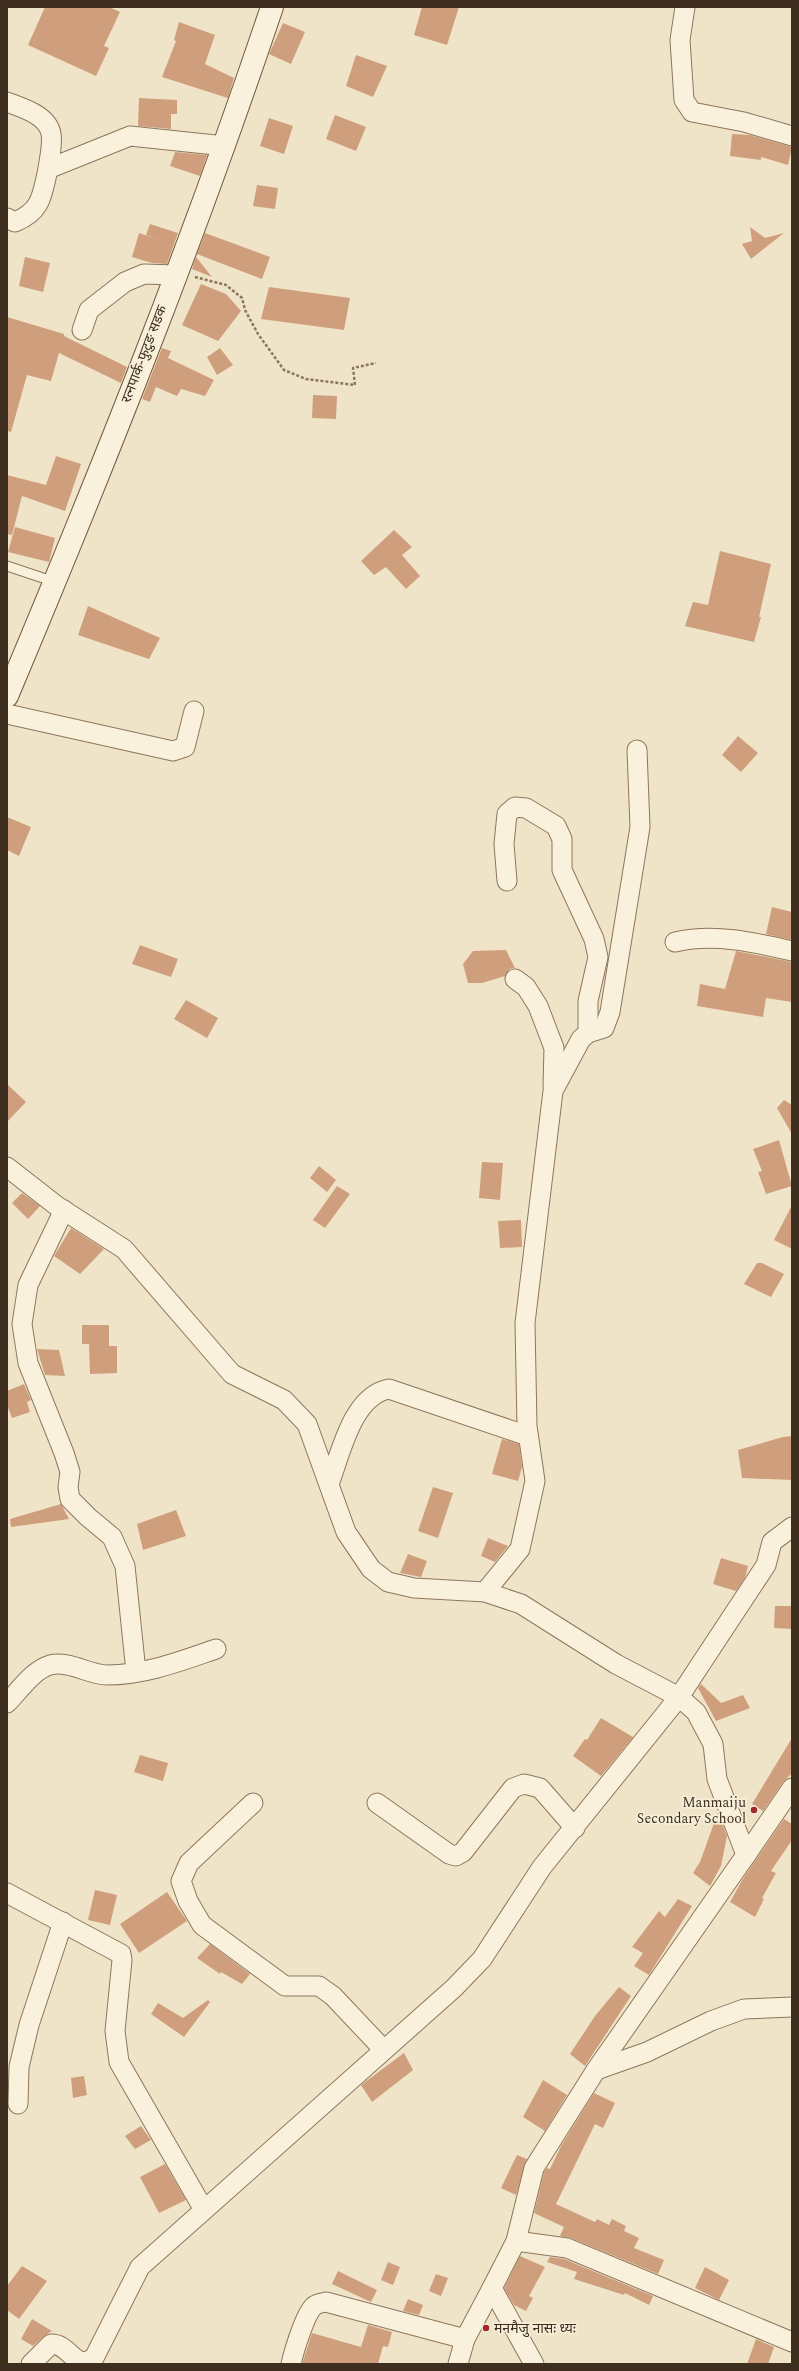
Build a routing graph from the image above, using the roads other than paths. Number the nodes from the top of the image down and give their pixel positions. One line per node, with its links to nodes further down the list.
1 (272, 7): 5 (street, रत्नपार्क-फुटुङ सडक)
2 (685, 7): 4 (street)
3 (7, 102): 6 (street)
4 (792, 136)
5 (225, 146): 6 (street); 8 (street, रत्नपार्क-फुटुङ सडक)
6 (48, 169): 7 (street)
7 (7, 218)
8 (175, 275): 9 (street); 11 (street, रत्नपार्क-फुटुङ सडक)
9 (82, 330)
10 (7, 566): 11 (lane)
11 (55, 582): 12 (street, रत्नपार्क-फुटुङ सडक)
12 (7, 696)
13 (194, 711): 14 (street)
14 (7, 714)
15 (637, 750): 20 (street)
16 (507, 881): 20 (street)
17 (675, 942): 18 (street)
18 (792, 951)
19 (516, 979): 21 (street)
20 (588, 1034): 21 (street)
21 (553, 1091): 24 (street)
22 (7, 1167): 23 (street)
23 (64, 1210): 25 (street); 29 (street)
24 (528, 1436): 25 (street); 27 (street)
25 (329, 1484): 27 (street)
26 (792, 1527): 30 (street)
27 (485, 1592): 30 (street)
28 (216, 1649): 29 (street)
29 (136, 1672): 31 (street)
30 (679, 1696): 35 (street); 36 (street)
31 (7, 1703)
32 (792, 1788): 36 (street)
33 (253, 1802): 40 (street)
34 (377, 1803): 35 (street)
35 (575, 1828): 40 (street)
36 (746, 1855): 41 (street)
37 (7, 1893): 38 (street)
38 (63, 1922): 42 (street); 43 (street)
39 (792, 2008): 41 (street)
40 (383, 2049): 43 (street)
41 (596, 2070): 44 (street)
42 (18, 2104)
43 (204, 2210): 48 (street)
44 (516, 2241): 45 (street); 47 (street)
45 (492, 2288): 46 (street); 52 (street)
46 (465, 2339): 50 (street); 51 (street)
47 (792, 2342)
48 (79, 2363): 49 (street)
49 (31, 2364)
50 (291, 2364)
51 (458, 2364)
52 (534, 2364)

